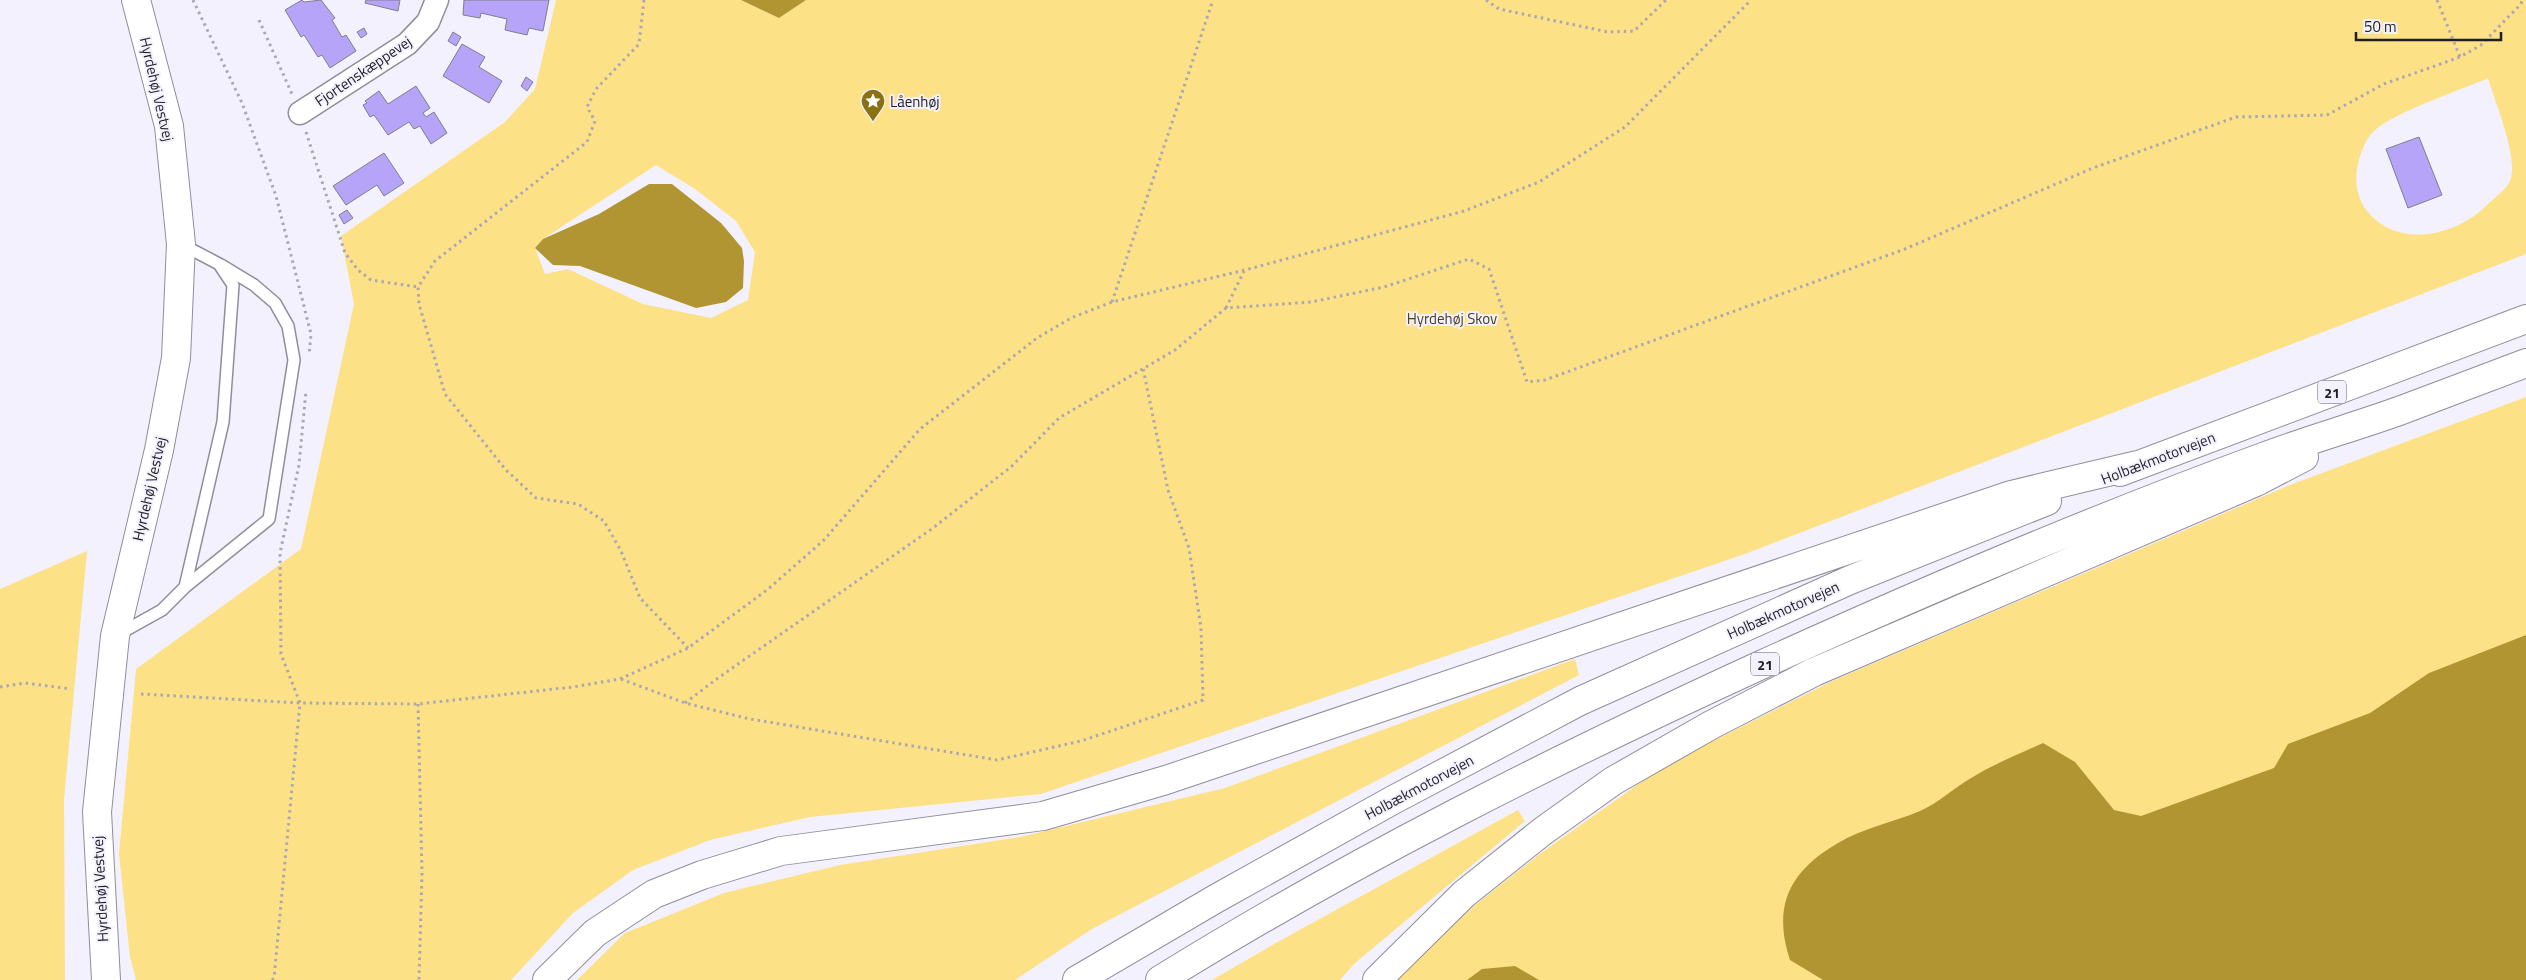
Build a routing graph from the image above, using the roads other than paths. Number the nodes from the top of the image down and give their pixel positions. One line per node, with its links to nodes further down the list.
1 (136, 0): 4 (main road, Hyrdehøj Vestvej)
2 (437, 0): 3 (street, Fjortenskæppevej)
3 (300, 113)
4 (180, 244): 5 (lane); 11 (main road, Hyrdehøj Vestvej)
5 (219, 264): 10 (lane); 10 (lane)
6 (2526, 318): 9 (main road, Holbækmotorvejen / 21)
7 (2526, 363): 8 (main road, 21)
8 (2398, 411): 15 (main road, 21); 16 (main road)
9 (2137, 465): 13 (main road); 14 (main road, Holbækmotorvejen / 21)
10 (185, 587): 11 (lane)
11 (115, 636): 12 (main road, Hyrdehøj Vestvej)
12 (106, 980)
13 (547, 980)
14 (1077, 980)
15 (1160, 980)
16 (1377, 980)

